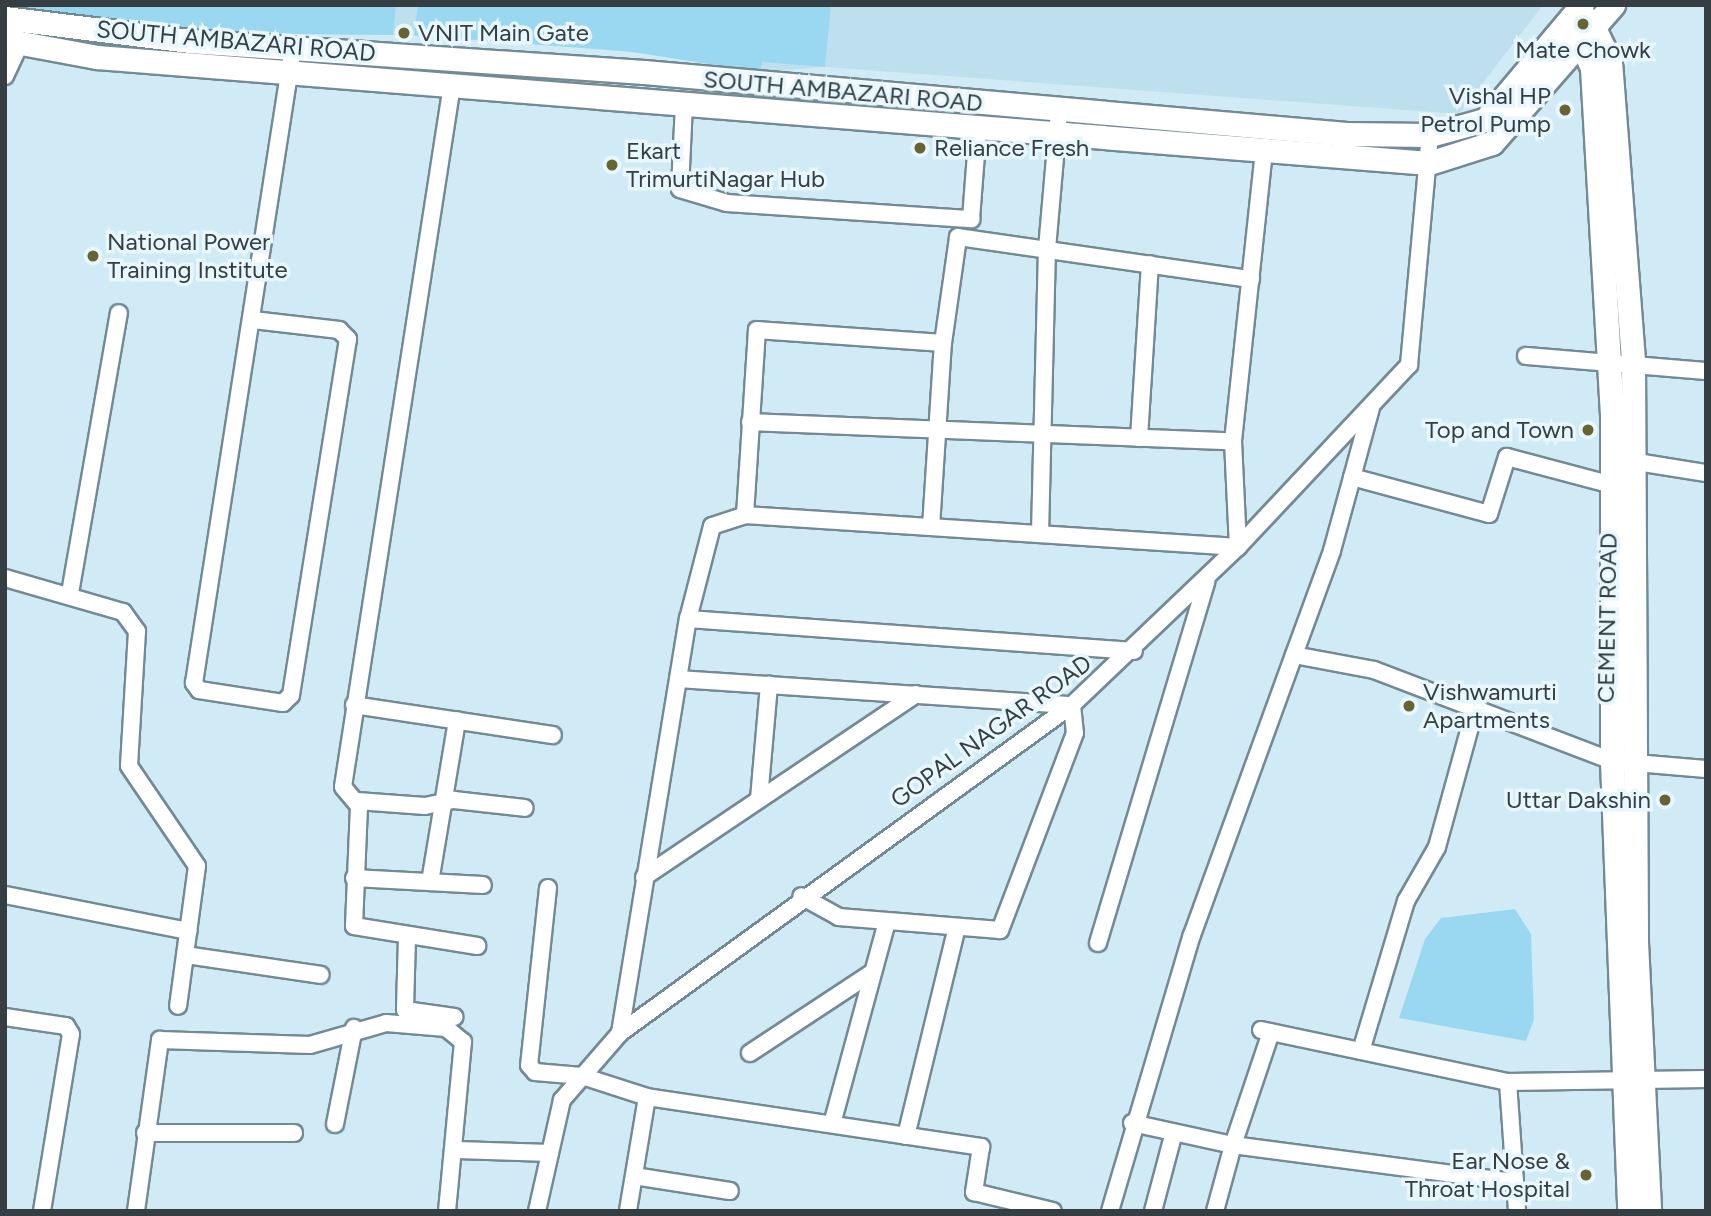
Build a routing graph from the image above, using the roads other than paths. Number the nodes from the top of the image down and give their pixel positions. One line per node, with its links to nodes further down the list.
1 (1614, 5): 4 (main road, SOUTH AMBAZARI ROAD)
2 (1577, 12): 4 (main road); 14 (main road)
3 (5, 18): 6 (main road)
4 (1591, 36): 16 (main road, SOUTH AMBAZARI ROAD); 24 (main road, CEMENT ROAD); 25 (main road, CEMENT ROAD)
5 (13, 42): 7 (main road, SOUTH AMBAZARI ROAD); 8 (street)
6 (293, 48): 7 (street); 11 (main road)
7 (289, 72): 9 (main road, SOUTH AMBAZARI ROAD); 21 (street)
8 (5, 76)
9 (452, 85): 10 (main road, SOUTH AMBAZARI ROAD); 50 (street)
10 (684, 104): 12 (main road, SOUTH AMBAZARI ROAD); 12 (street)
11 (1059, 111): 13 (street); 14 (main road)
12 (978, 129): 13 (main road, SOUTH AMBAZARI ROAD)
13 (1057, 135): 15 (main road, SOUTH AMBAZARI ROAD); 17 (street)
14 (1430, 135): 16 (street, GOPAL NAGAR ROAD)
15 (1264, 152): 16 (main road, SOUTH AMBAZARI ROAD); 19 (street)
16 (1429, 163): 27 (street, GOPAL NAGAR ROAD)
17 (1047, 249): 18 (street); 22 (street); 30 (street)
18 (1150, 264): 19 (street); 31 (street)
19 (1251, 279): 32 (street)
20 (118, 313): 43 (street)
21 (253, 320): 21 (street)
22 (943, 343): 28 (street); 29 (street)
23 (1526, 356): 24 (street)
24 (1608, 359): 25 (street); 36 (main road, CEMENT ROAD)
25 (1633, 360): 26 (street); 33 (main road, CEMENT ROAD)
26 (1706, 371)
27 (1371, 405): 35 (street); 40 (street, GOPAL NAGAR ROAD)
28 (750, 422): 29 (street); 37 (street)
29 (936, 429): 30 (street); 38 (street)
30 (1042, 434): 31 (street); 39 (street)
31 (1139, 438): 32 (street)
32 (1233, 441): 40 (street)
33 (1637, 462): 34 (street); 55 (main road, CEMENT ROAD)
34 (1706, 472)
35 (1352, 477): 36 (street); 46 (street)
36 (1612, 485): 55 (main road, CEMENT ROAD)
37 (745, 515): 38 (street); 44 (street)
38 (932, 527): 39 (street)
39 (1040, 534): 40 (street)
40 (1238, 547): 42 (street, GOPAL NAGAR ROAD)
41 (5, 578): 43 (street)
42 (1206, 579): 45 (street, GOPAL NAGAR ROAD); 72 (street)
43 (70, 593): 70 (street)
44 (688, 619): 45 (street); 47 (street)
45 (1134, 651): 51 (street, GOPAL NAGAR ROAD)
46 (1294, 655): 52 (street); 89 (street)
47 (678, 679): 48 (street); 61 (street)
48 (769, 684): 49 (street); 57 (street)
49 (916, 694): 51 (street); 57 (street)
50 (354, 705): 53 (street); 58 (street)
51 (1072, 705): 67 (street, GOPAL NAGAR ROAD); 69 (street)
52 (1475, 709): 55 (street); 82 (street)
53 (457, 720): 54 (street); 59 (street)
54 (553, 735)
55 (1623, 760): 56 (street); 86 (main road, CEMENT ROAD)
56 (1706, 769)
57 (759, 799): 61 (street)
58 (357, 801): 59 (street); 62 (street)
59 (440, 803): 60 (street); 63 (street)
60 (525, 808)
61 (644, 877): 81 (street)
62 (355, 878): 63 (street); 71 (street)
63 (430, 882): 64 (street)
64 (483, 885)
65 (548, 888): 84 (street)
66 (5, 895): 70 (street)
67 (801, 896): 68 (street); 81 (street, GOPAL NAGAR ROAD)
68 (887, 921): 69 (street); 75 (street)
69 (957, 927): 94 (street)
70 (189, 931): 74 (street)
71 (407, 937): 73 (street); 79 (street)
72 (1098, 943)
73 (477, 946)
74 (186, 955): 76 (street); 77 (street)
75 (870, 974): 83 (street); 91 (street)
76 (321, 975)
77 (178, 1006)
78 (5, 1017): 102 (street)
79 (454, 1017)
80 (354, 1028): 90 (street); 92 (street); 97 (street)
81 (620, 1032): 84 (street, GOPAL NAGAR ROAD)
82 (1361, 1051): 87 (street); 96 (street)
83 (750, 1052)
84 (582, 1076): 88 (street); 98 (street, GOPAL NAGAR ROAD)
85 (1706, 1079): 86 (street)
86 (1633, 1080): 87 (street); 112 (main road, CEMENT ROAD); 113 (main road, CEMENT ROAD)
87 (1508, 1082): 100 (street)
88 (647, 1097): 91 (street); 99 (street)
89 (1132, 1123): 95 (street); 108 (street)
90 (335, 1124)
91 (832, 1124): 94 (street)
92 (145, 1133): 93 (street); 103 (street)
93 (294, 1133)
94 (906, 1136): 107 (street)
95 (1173, 1136): 96 (street); 109 (street)
96 (1233, 1145): 100 (street); 110 (street)
97 (457, 1150): 98 (street); 104 (street)
98 (550, 1153): 105 (street, GOPAL NAGAR ROAD)
99 (634, 1176): 101 (street); 106 (street)
100 (1515, 1182): 111 (street)
101 (730, 1191)
102 (42, 1211)
103 (136, 1211)
104 (447, 1211)
105 (537, 1211)
106 (628, 1211)
107 (1053, 1211)
108 (1110, 1211)
109 (1153, 1211)
110 (1214, 1211)
111 (1517, 1211)
112 (1629, 1211)
113 (1649, 1211)

